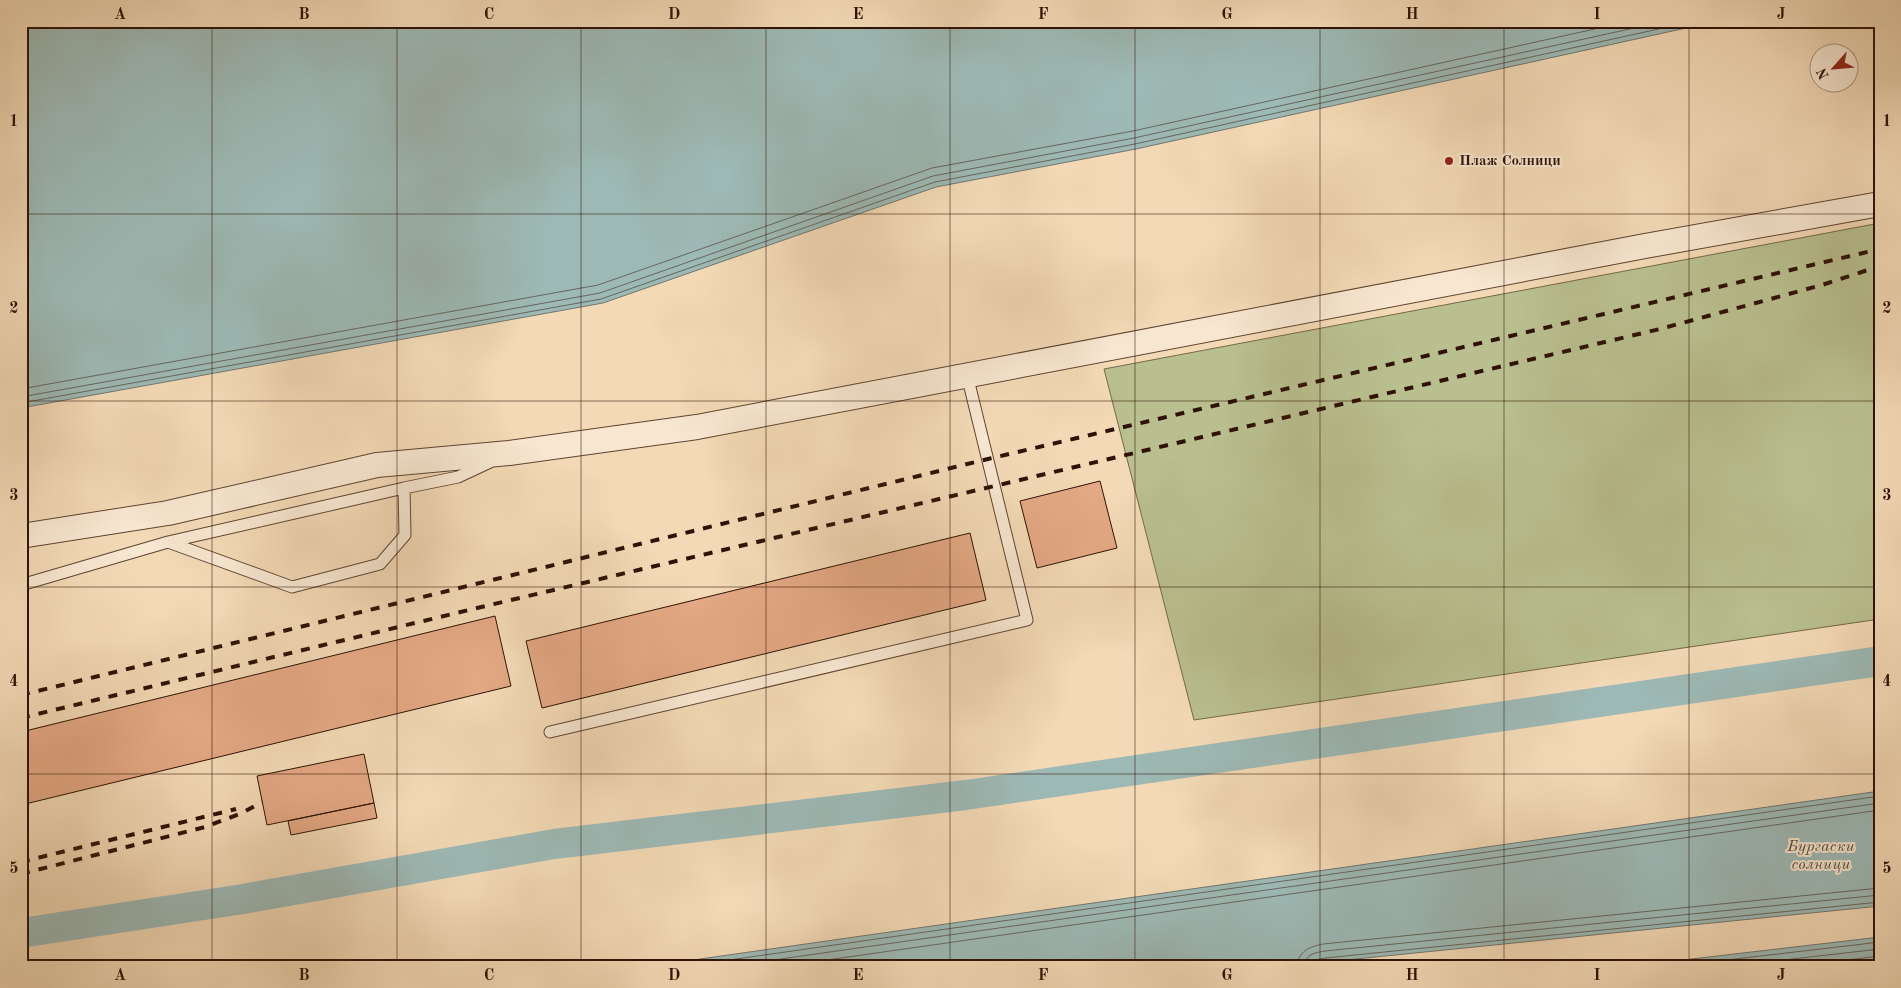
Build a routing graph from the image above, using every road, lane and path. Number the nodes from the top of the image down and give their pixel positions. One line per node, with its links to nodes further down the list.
1 (1880, 204): 2 (street)
2 (967, 375): 3 (street); 8 (lane)
3 (509, 453): 4 (lane); 5 (street)
4 (404, 488): 6 (lane); 6 (lane)
5 (21, 536)
6 (168, 542): 7 (lane)
7 (21, 585)
8 (550, 732)

